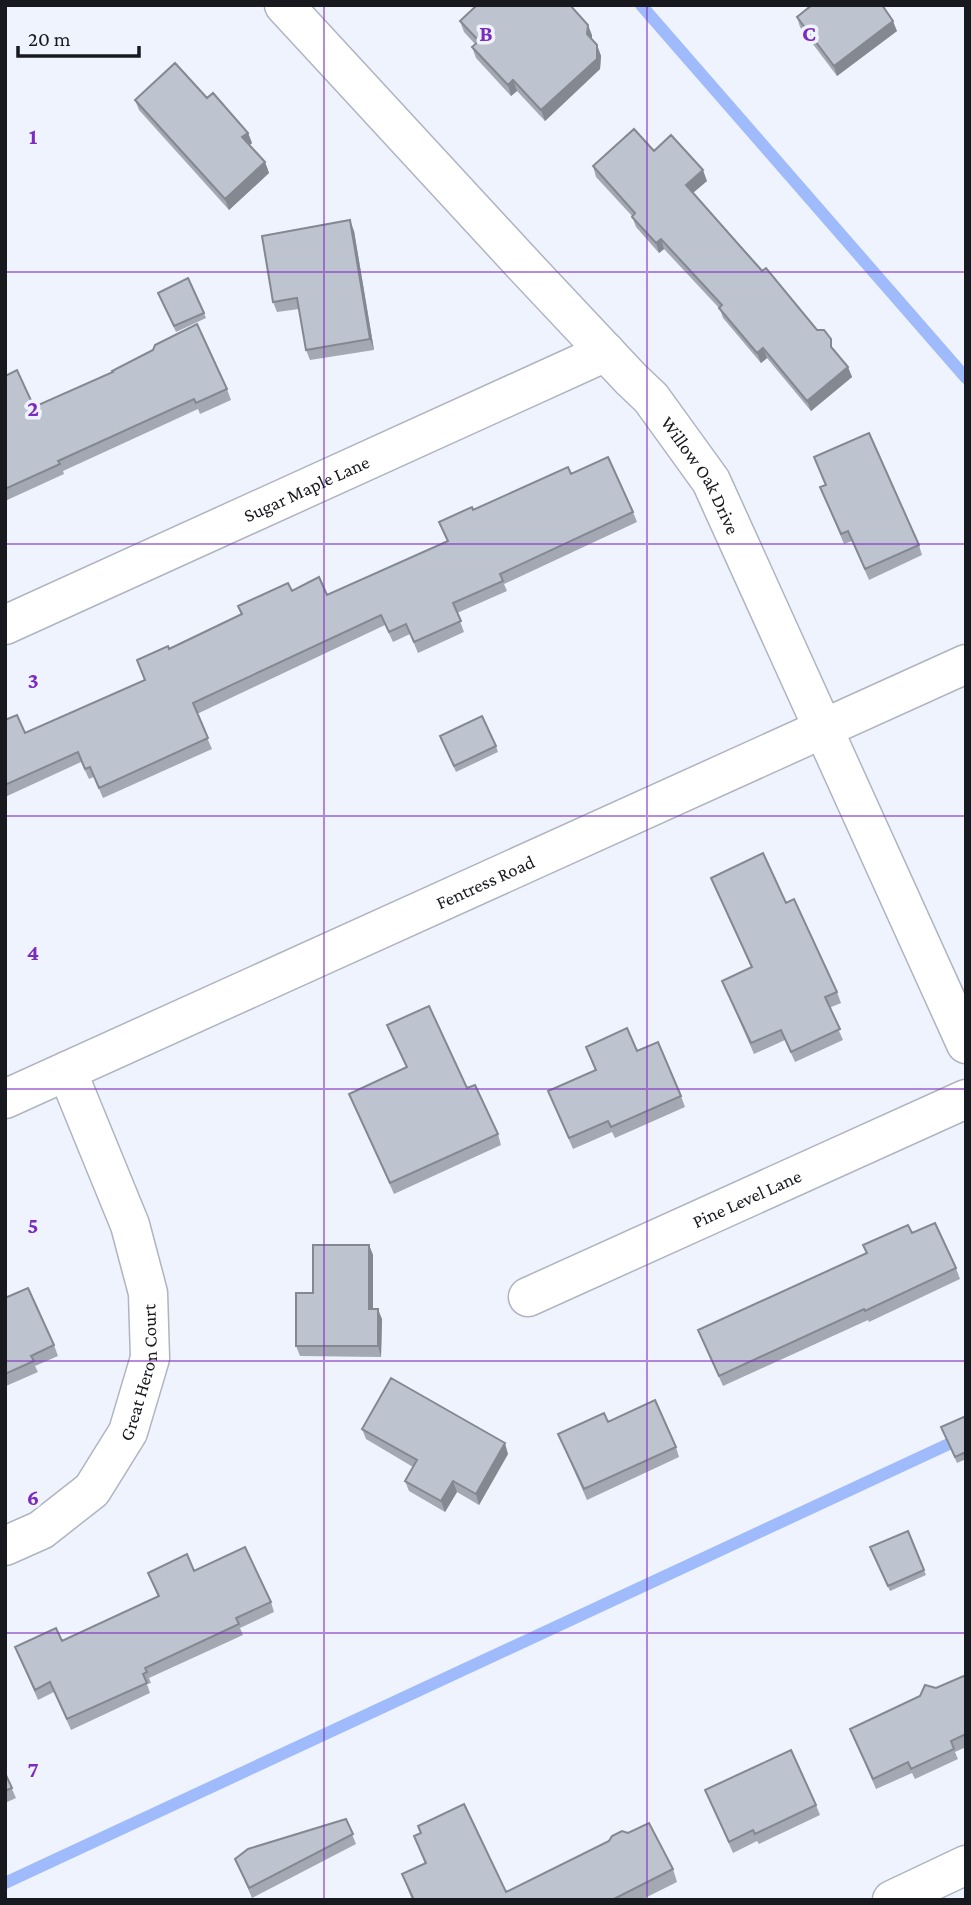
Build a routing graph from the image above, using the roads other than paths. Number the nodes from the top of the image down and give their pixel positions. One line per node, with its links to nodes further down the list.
1 (284, 5): 2 (street, Willow Oak Drive)
2 (606, 352): 3 (street, Sugar Maple Lane); 5 (street, Willow Oak Drive)
3 (5, 625)
4 (966, 664): 5 (street, Fentress Road)
5 (824, 729): 6 (street, Willow Oak Drive); 7 (street, Fentress Road)
6 (966, 1044)
7 (67, 1071): 8 (street, Fentress Road); 11 (street, Great Heron Court)
8 (5, 1099)
9 (966, 1099): 10 (street, Pine Level Lane)
10 (527, 1297)
11 (5, 1546)
12 (966, 1865): 13 (street)
13 (892, 1900)

